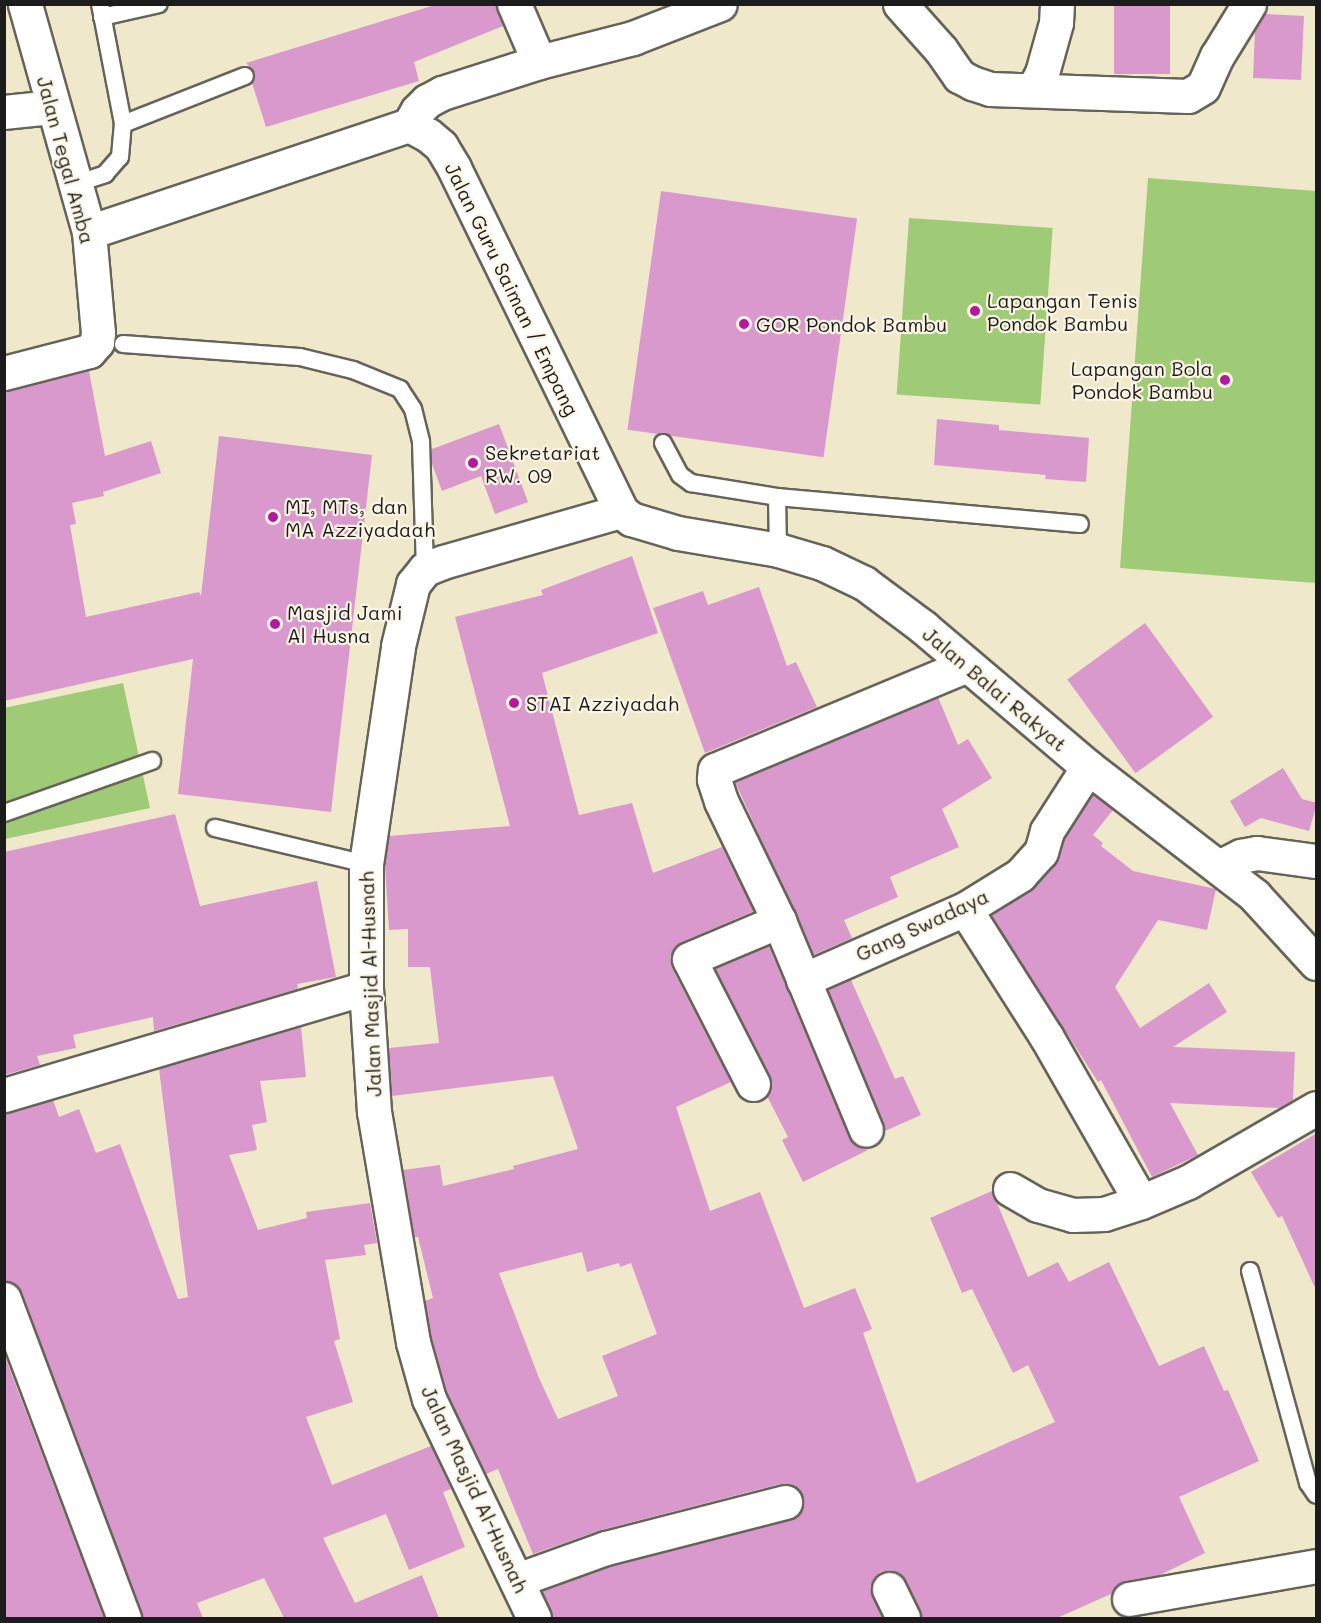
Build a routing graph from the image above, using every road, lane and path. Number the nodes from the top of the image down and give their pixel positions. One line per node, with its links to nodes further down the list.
1 (25, 4): 13 (street, Jalan Tegal Amba)
2 (159, 4): 8 (lane)
3 (514, 4): 10 (street)
4 (720, 4): 9 (street)
5 (900, 4): 12 (street)
6 (1057, 4): 12 (street)
7 (1249, 4): 12 (street)
8 (101, 11): 15 (lane)
9 (679, 12): 10 (street)
10 (539, 62): 16 (street)
11 (245, 76): 15 (lane)
12 (1033, 90)
13 (52, 107): 14 (street); 17 (street, Jalan Tegal Amba)
14 (4, 112)
15 (123, 124): 17 (lane)
16 (409, 125): 17 (street); 22 (street, Jalan Guru Saiman / Empang)
17 (81, 208): 19 (street, Jalan Tegal Amba)
18 (123, 344): 25 (lane)
19 (4, 373)
20 (663, 443): 21 (lane)
21 (777, 497): 23 (lane); 24 (lane)
22 (621, 511): 24 (street, Jalan Balai Rakyat); 25 (street)
23 (1080, 524)
24 (778, 550): 26 (street, Jalan Balai Rakyat)
25 (425, 569): 32 (street, Jalan Masjid Al-Husnah)
26 (967, 665): 28 (street, Jalan Balai Rakyat); 35 (street)
27 (152, 761): 29 (lane)
28 (1088, 767): 33 (street, Jalan Balai Rakyat); 34 (street, Gang Swadaya)
29 (4, 813)
30 (215, 828): 32 (lane)
31 (1317, 861): 33 (street)
32 (366, 864): 38 (street, Jalan Masjid Al-Husnah)
33 (1219, 867): 36 (street, Jalan Balai Rakyat)
34 (965, 909): 37 (street, Gang Swadaya); 44 (street)
35 (779, 921): 37 (street); 39 (street)
36 (1317, 963)
37 (802, 980): 42 (street)
38 (366, 988): 40 (street); 51 (street, Jalan Masjid Al-Husnah)
39 (753, 1084)
40 (4, 1095)
41 (1317, 1108): 44 (street)
42 (866, 1130)
43 (1010, 1189): 44 (street)
44 (1141, 1202)
45 (1250, 1271): 48 (lane)
46 (4, 1299): 47 (street)
47 (17, 1373): 54 (street)
48 (1317, 1495)
49 (785, 1502): 51 (street)
50 (1317, 1566): 53 (street)
51 (517, 1580): 55 (street, Jalan Masjid Al-Husnah)
52 (889, 1589): 56 (street)
53 (1129, 1599)
54 (124, 1618)
55 (534, 1618)
56 (903, 1618)

